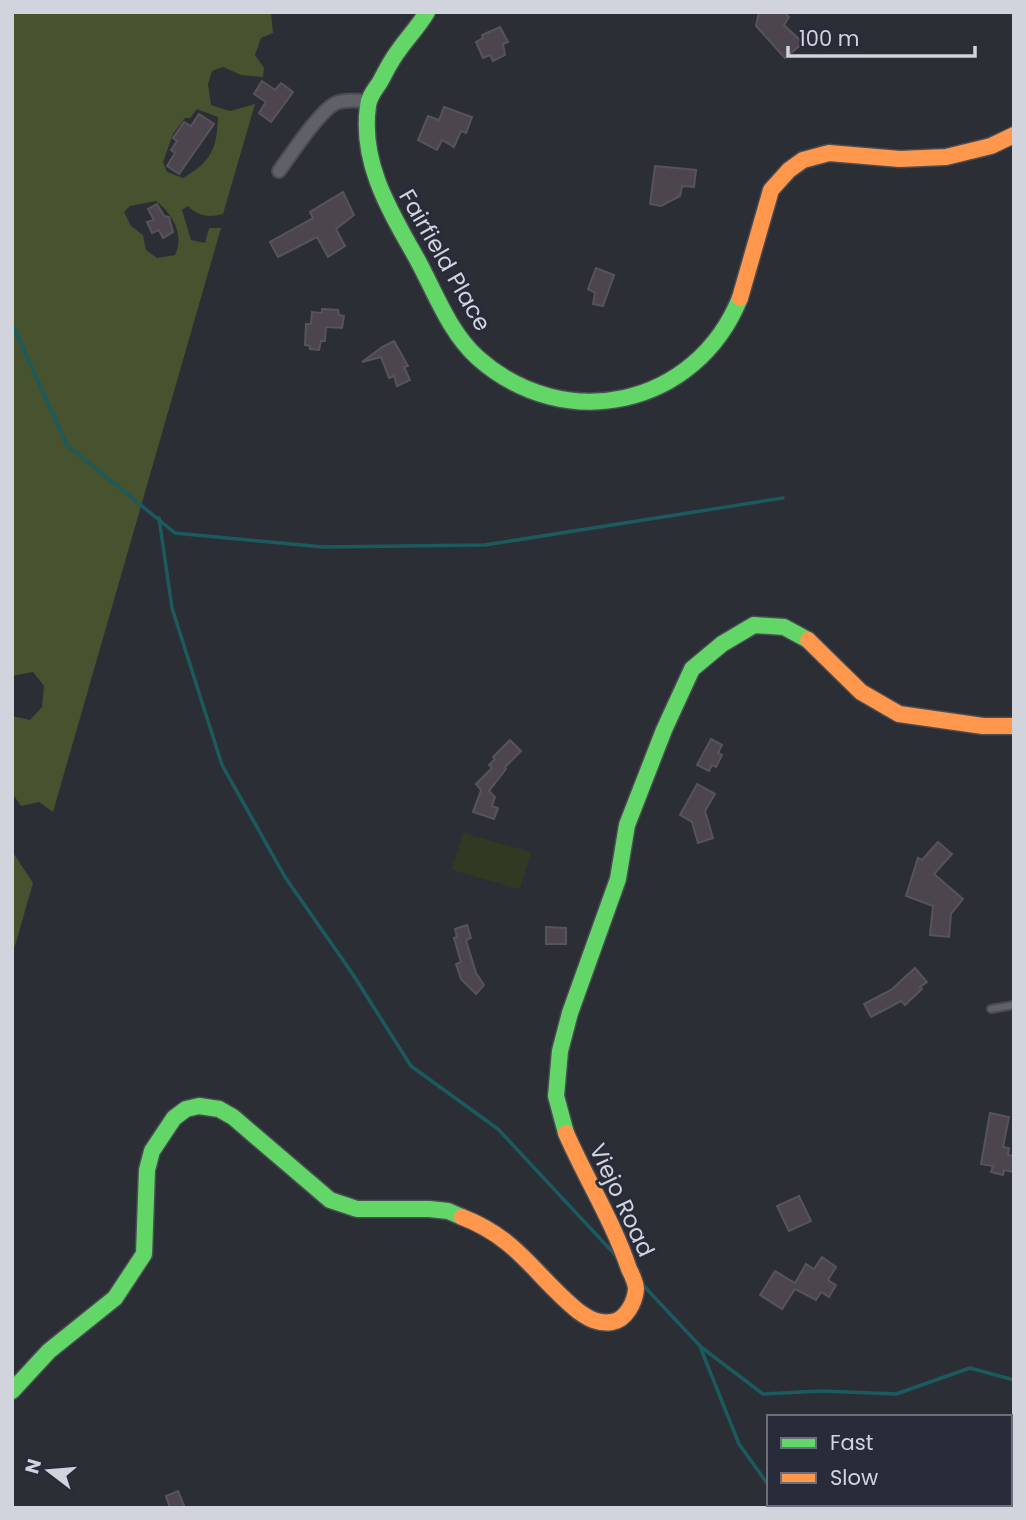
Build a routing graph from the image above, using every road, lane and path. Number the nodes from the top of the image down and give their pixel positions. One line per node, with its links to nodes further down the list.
1 (427, 12): 2 (street)
2 (369, 101): 3 (street, Fairfield Place); 4 (street)
3 (1014, 135)
4 (279, 171)
5 (1014, 726): 8 (street, Viejo Road)
6 (1014, 1005): 7 (lane)
7 (991, 1009)
8 (12, 1391)

